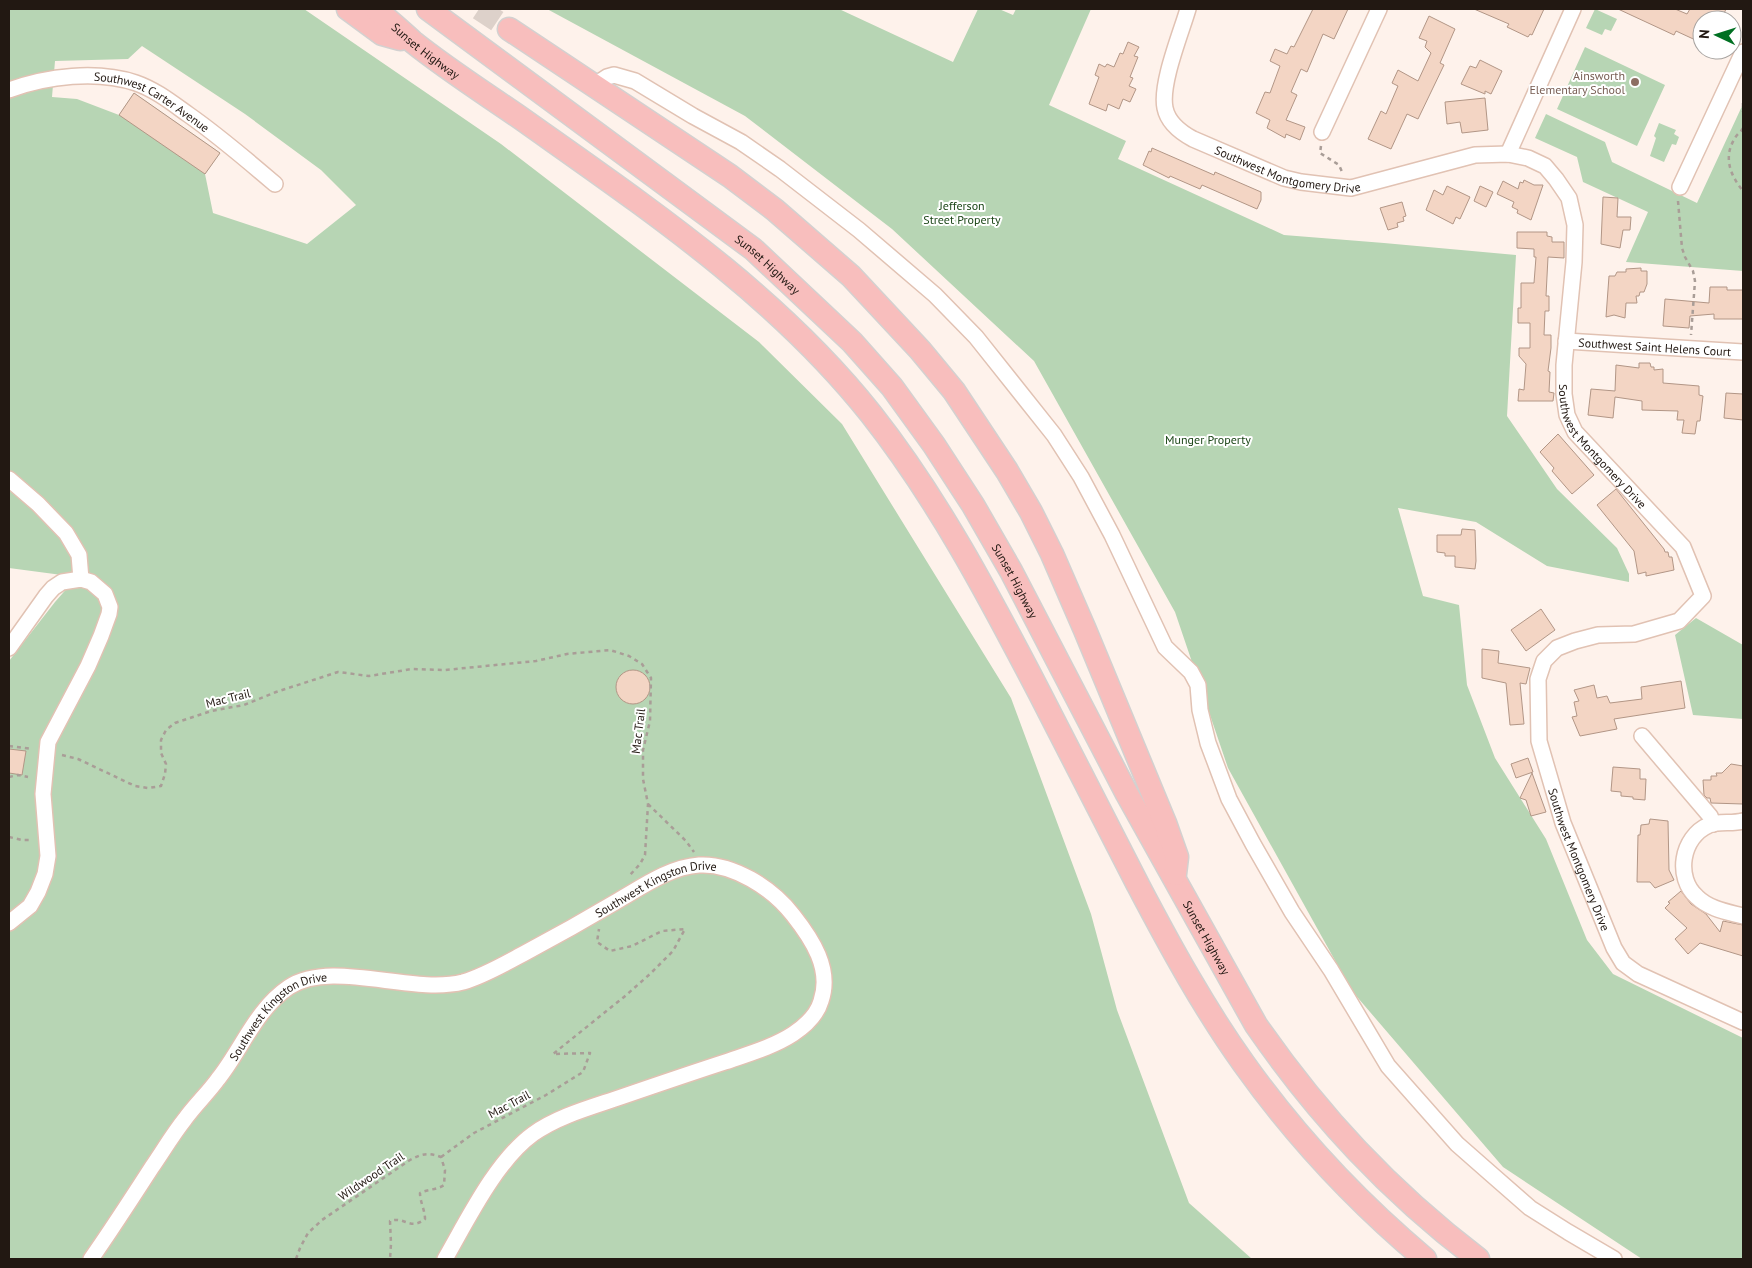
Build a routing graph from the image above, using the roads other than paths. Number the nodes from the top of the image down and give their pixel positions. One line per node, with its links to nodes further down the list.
1 (348, 9): 8 (highway)
2 (376, 9): 8 (highway, Sunset Highway)
3 (428, 9): 24 (highway, Sunset Highway)
4 (1188, 9): 13 (street, Southwest Montgomery Drive)
5 (1379, 9): 12 (street)
6 (1573, 9): 13 (street)
7 (509, 29): 10 (highway)
8 (416, 44): 30 (highway, Sunset Highway)
9 (1743, 52): 15 (street)
10 (595, 85): 24 (highway); 32 (street)
11 (9, 90): 14 (street, Southwest Carter Avenue)
12 (1322, 132)
13 (1508, 154): 16 (street, Southwest Montgomery Drive)
14 (275, 184)
15 (1679, 193)
16 (1566, 341): 17 (street, Southwest Saint Helens Court); 27 (street, Southwest Montgomery Drive)
17 (1743, 352)
18 (9, 479): 19 (street)
19 (81, 579): 20 (street); 26 (street)
20 (9, 648)
21 (1642, 736): 23 (street)
22 (1743, 821): 23 (street)
23 (1713, 824): 25 (street)
24 (1174, 880): 31 (highway, Sunset Highway)
25 (1743, 916)
26 (9, 923)
27 (1743, 1022)
28 (91, 1259): 29 (street, Southwest Kingston Drive)
29 (445, 1259)
30 (1425, 1259)
31 (1478, 1259)
32 (1614, 1259)

